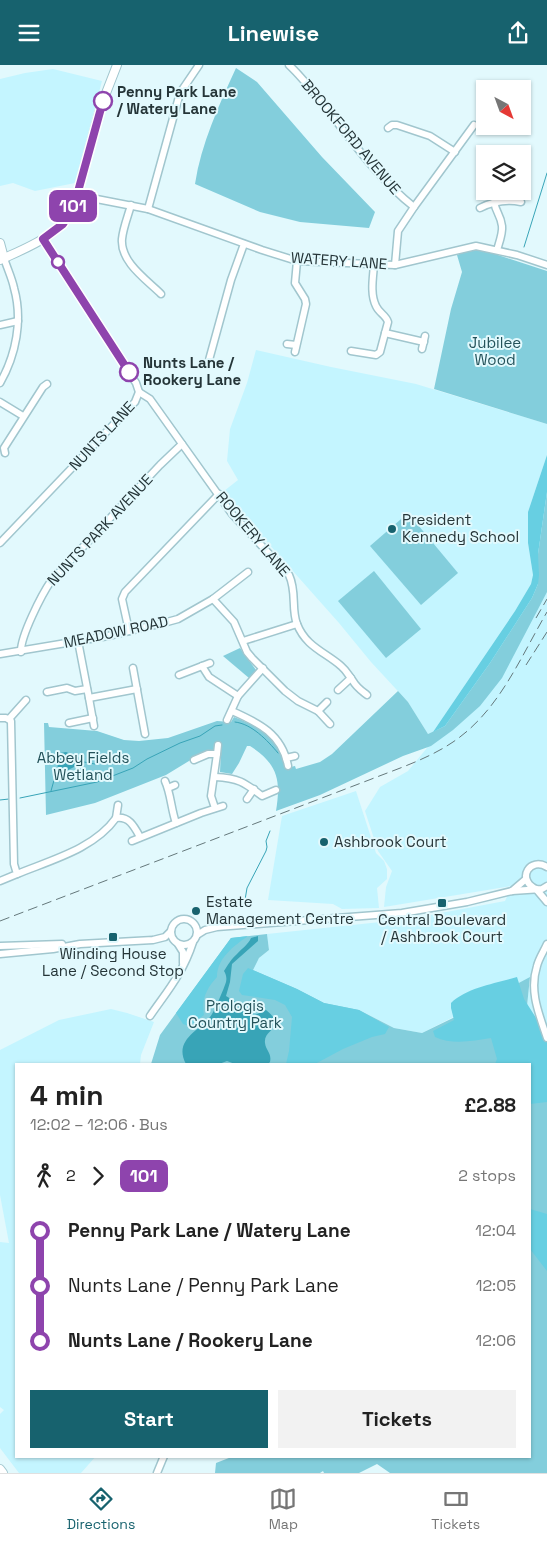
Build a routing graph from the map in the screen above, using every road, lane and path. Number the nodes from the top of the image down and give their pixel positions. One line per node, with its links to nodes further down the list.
1 (117, 65): 7 (street)
2 (198, 65): 13 (street)
3 (290, 65): 11 (street, BROOKFORD AVENUE)
4 (474, 125): 6 (street)
5 (388, 128): 6 (street)
6 (455, 152): 11 (street)
7 (76, 195): 10 (street, WATERY LANE); 14 (street)
8 (494, 201): 9 (street); 12 (street); 17 (street)
9 (522, 202)
10 (131, 205): 13 (street, WATERY LANE); 23 (street)
11 (414, 207): 21 (street)
12 (480, 208)
13 (148, 209): 16 (street, WATERY LANE)
14 (43, 239): 18 (street); 33 (street, NUNTS LANE)
15 (0, 243): 18 (street)
16 (244, 243): 19 (street, WATERY LANE); 30 (street)
17 (497, 250): 21 (street, WATERY LANE); 22 (street, WATERY LANE)
18 (2, 259): 24 (street)
19 (298, 261): 20 (street, WATERY LANE); 28 (street)
20 (374, 265): 21 (street, WATERY LANE); 26 (street)
21 (395, 265)
22 (547, 265)
23 (161, 294)
24 (18, 321): 25 (street); 31 (street)
25 (0, 325)
26 (385, 333): 27 (street); 29 (street)
27 (424, 342)
28 (287, 344)
29 (351, 351)
30 (209, 360)
31 (0, 383)
32 (48, 384): 35 (street)
33 (139, 392): 36 (street, ROOKERY LANE); 39 (street, NUNTS LANE)
34 (0, 402): 35 (street)
35 (23, 416): 37 (street)
36 (182, 444): 38 (street, ROOKERY LANE); 46 (street, NUNTS PARK AVENUE)
37 (5, 453)
38 (219, 494): 42 (street, ROOKERY LANE); 43 (street)
39 (0, 543)
40 (248, 573): 41 (street, MEADOW ROAD)
41 (213, 599): 43 (street, MEADOW ROAD); 45 (street)
42 (297, 624): 45 (street); 53 (street)
43 (129, 631): 44 (street, MEADOW ROAD)
44 (78, 641): 46 (street, MEADOW ROAD); 54 (street)
45 (243, 641): 51 (street)
46 (21, 652): 47 (street, MEADOW ROAD)
47 (0, 654)
48 (210, 663): 49 (street)
49 (202, 666): 52 (street); 59 (street)
50 (133, 668): 55 (street)
51 (262, 668): 59 (street); 64 (street)
52 (179, 675)
53 (352, 678): 56 (street); 58 (street)
54 (87, 689): 57 (street); 60 (street)
55 (137, 689): 60 (street); 72 (street)
56 (338, 691)
57 (47, 692)
58 (366, 695)
59 (238, 696): 63 (street)
60 (89, 698): 66 (street)
61 (26, 701): 67 (street)
62 (327, 703): 64 (street)
63 (232, 711): 68 (street); 76 (street)
64 (318, 711): 70 (street)
65 (0, 718): 67 (street)
66 (93, 718): 69 (street); 71 (street)
67 (9, 719): 94 (street)
68 (228, 719)
69 (69, 723)
70 (330, 724)
71 (94, 726)
72 (144, 734)
73 (218, 745): 74 (street)
74 (217, 754): 77 (street); 79 (street)
75 (294, 756): 76 (street)
76 (286, 758): 78 (street)
77 (194, 760)
78 (288, 766)
79 (215, 777): 83 (street); 88 (street)
80 (164, 781): 82 (street)
81 (175, 785): 82 (street)
82 (168, 788): 90 (street)
83 (254, 789): 84 (street); 85 (street)
84 (276, 790)
85 (247, 799)
86 (118, 805): 89 (street)
87 (223, 806): 88 (street)
88 (214, 808): 90 (street)
89 (116, 818): 91 (street); 94 (street)
90 (176, 823): 91 (street)
91 (140, 837): 92 (street)
92 (132, 841)
93 (546, 866): 95 (street)
94 (17, 874): 96 (street)
95 (526, 879): 98 (street); 99 (street)
96 (0, 881)
97 (547, 886): 98 (street)
98 (535, 889): 99 (street); 100 (street)
99 (512, 891): 102 (street)
100 (547, 902)
101 (194, 923): 102 (street); 103 (street); 104 (street)
102 (217, 927): 104 (street)
103 (171, 931): 105 (street); 107 (street)
104 (197, 935): 106 (street)
105 (153, 940): 107 (street); 109 (street)
106 (193, 942): 107 (street); 112 (street)
107 (177, 943): 112 (street)
108 (547, 944): 116 (street)
109 (80, 945): 110 (street); 111 (street)
110 (0, 946)
111 (0, 953)
112 (182, 969): 113 (street)
113 (157, 1005): 114 (street); 115 (street)
114 (164, 1010)
115 (150, 1016)
116 (547, 1038)
117 (163, 1458): 120 (street)
118 (0, 1469): 119 (street)
119 (4, 1473)
120 (158, 1473)

